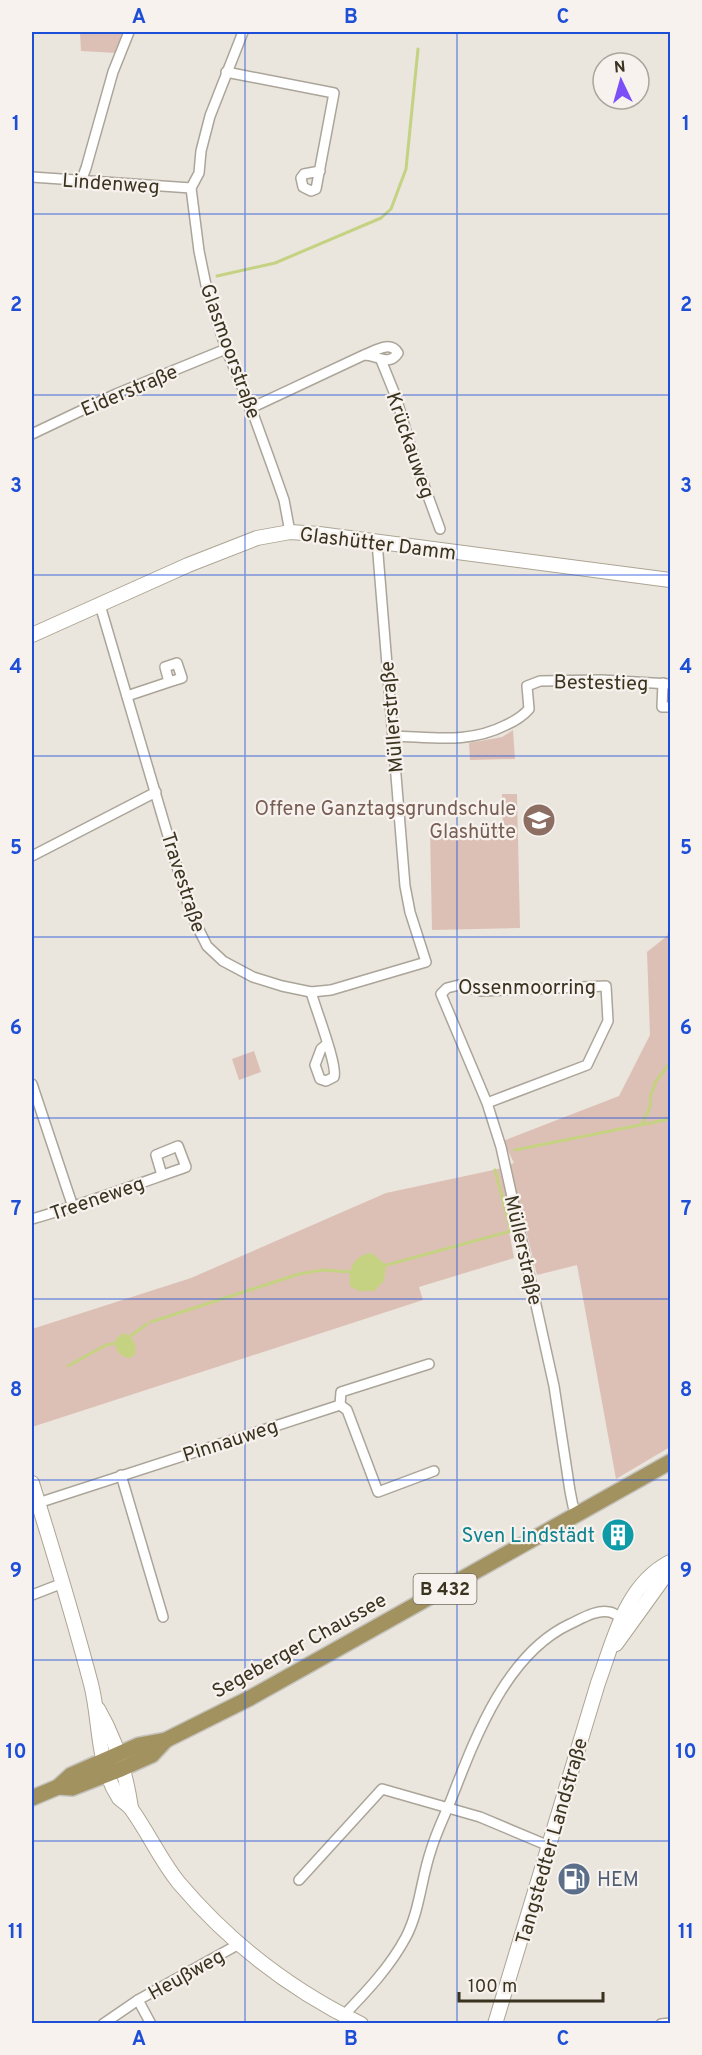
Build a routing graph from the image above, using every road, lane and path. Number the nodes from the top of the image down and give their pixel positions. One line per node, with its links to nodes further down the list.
1 (129, 32): 6 (street)
2 (243, 32): 3 (street, Glasmoorstraße)
3 (226, 72): 4 (street); 7 (street, Glasmoorstraße)
4 (320, 171)
5 (32, 177): 6 (street, Lindenweg)
6 (81, 181): 7 (street, Lindenweg)
7 (191, 188): 8 (street, Glasmoorstraße)
8 (226, 349): 11 (street, Glasmoorstraße); 12 (street, Eiderstraße)
9 (364, 355): 10 (street); 10 (street); 11 (street)
10 (381, 360): 13 (street, Krückauweg)
11 (251, 408): 14 (street, Glasmoorstraße)
12 (32, 434)
13 (440, 529)
14 (290, 532): 15 (street, Glashütter Damm); 17 (street, Glashütter Damm)
15 (377, 542): 16 (street, Glashütter Damm); 23 (street, Müllerstraße)
16 (670, 580)
17 (100, 605): 18 (street, Glashütter Damm); 21 (street, Travestraße)
18 (32, 635)
19 (169, 682): 21 (street)
20 (667, 684): 22 (street, Bestestieg); 23 (street, Bestestieg)
21 (127, 696): 24 (street, Travestraße)
22 (670, 707)
23 (393, 736): 26 (street, Müllerstraße)
24 (156, 792): 25 (street); 27 (street, Travestraße)
25 (32, 856)
26 (426, 962): 27 (street, Travestraße)
27 (311, 992): 29 (street)
28 (441, 994): 31 (street, Müllerstraße); 31 (street, Ossenmoorring)
29 (327, 1044)
30 (32, 1084): 33 (street)
31 (487, 1103): 42 (street, Müllerstraße)
32 (162, 1175): 33 (street, Treeneweg)
33 (73, 1207): 34 (street, Treeneweg)
34 (32, 1219)
35 (429, 1364): 36 (street, Pinnauweg)
36 (340, 1405): 38 (street); 39 (street, Pinnauweg)
37 (670, 1462): 42 (main road, Segeberger Chaussee / B 432)
38 (434, 1471)
39 (121, 1475): 41 (street, Pinnauweg); 46 (street)
40 (32, 1483): 41 (street)
41 (38, 1503): 44 (street)
42 (578, 1514): 49 (main road, Segeberger Chaussee / B 432)
43 (670, 1563): 47 (street, Tangstedter Landstraße); 48 (street, Tangstedter Landstraße)
44 (63, 1583): 45 (street); 49 (street)
45 (32, 1595)
46 (162, 1617)
47 (621, 1617): 48 (street, Tangstedter Landstraße); 51 (street)
48 (607, 1658): 52 (street, Tangstedter Landstraße)
49 (112, 1764): 50 (main road, Segeberger Chaussee / B 432); 54 (street)
50 (32, 1798)
51 (448, 1807): 52 (street); 53 (street); 56 (street)
52 (549, 1846): 61 (street, Tangstedter Landstraße)
53 (299, 1880)
54 (238, 1944): 55 (street, Heußweg); 56 (street)
55 (138, 2000): 58 (street, Heußweg); 59 (street)
56 (344, 2015): 60 (street)
57 (670, 2023): 62 (street)
58 (103, 2024)
59 (151, 2024)
60 (361, 2024)
61 (495, 2024)
62 (661, 2024)

